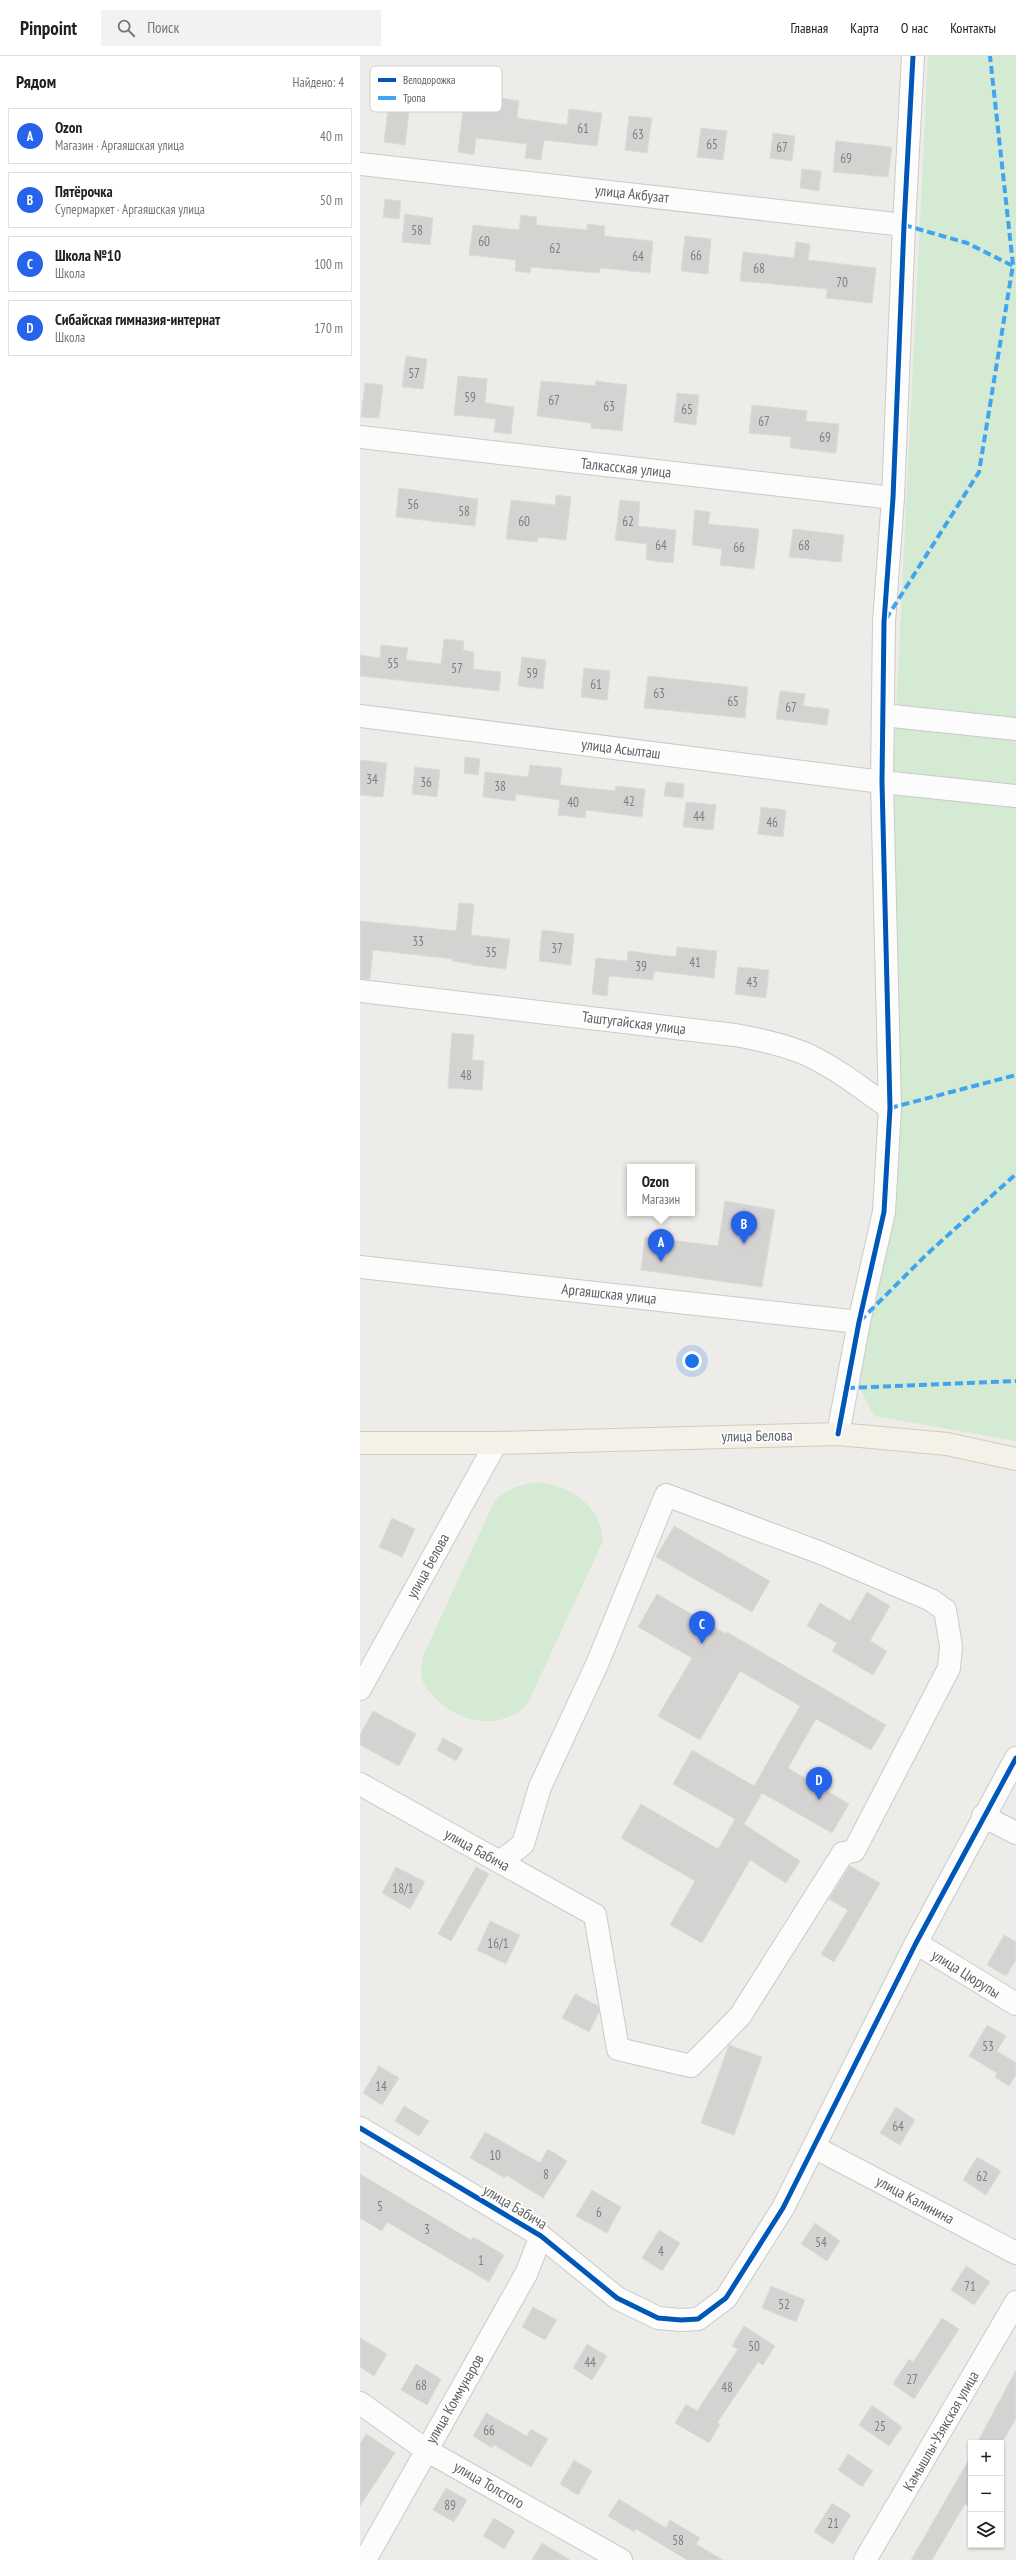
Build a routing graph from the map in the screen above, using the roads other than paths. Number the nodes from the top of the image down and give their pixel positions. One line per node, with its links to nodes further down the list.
1 (914, 56): 3 (street)
2 (360, 164): 3 (street, улица Акбузат)
3 (904, 225): 5 (street)
4 (360, 438): 5 (street, Талкасская улица)
5 (893, 498): 6 (street)
6 (883, 715): 8 (street); 9 (street)
7 (360, 716): 9 (street, улица Асылташ)
8 (1016, 729)
9 (882, 782): 10 (street, улица Асылташ); 12 (street)
10 (1016, 796)
11 (360, 991): 12 (street, Таштугайская улица)
12 (890, 1108): 14 (street)
13 (360, 1267): 14 (street, Аргаяшская улица)
14 (859, 1322): 15 (street)
15 (838, 1434): 17 (main road, улица Белова); 18 (main road, улица Белова)
16 (360, 1442): 17 (main road, улица Белова)
17 (496, 1443): 19 (street, улица Белова)
18 (1016, 1459)
19 (360, 1689)
20 (1016, 1758): 22 (street)
21 (360, 1784): 24 (street, улица Бабича)
22 (984, 1816): 23 (street); 25 (street)
23 (1016, 1833)
24 (500, 1862): 24 (street, улица Бабича)
25 (916, 1943): 26 (street, улица Цюрупы); 28 (street)
26 (1016, 2004)
27 (360, 2128): 29 (street, улица Бабича)
28 (814, 2147): 29 (street, улица Бабича); 30 (street, улица Калинина)
29 (541, 2236): 33 (street, улица Коммунаров)
30 (1016, 2253)
31 (1016, 2302): 36 (street, Камышлы-Узякская улица)
32 (360, 2403): 33 (street, улица Толстого)
33 (426, 2450): 34 (street, улица Коммунаров); 35 (street, улица Толстого)
34 (365, 2560)
35 (621, 2560)
36 (865, 2560)

